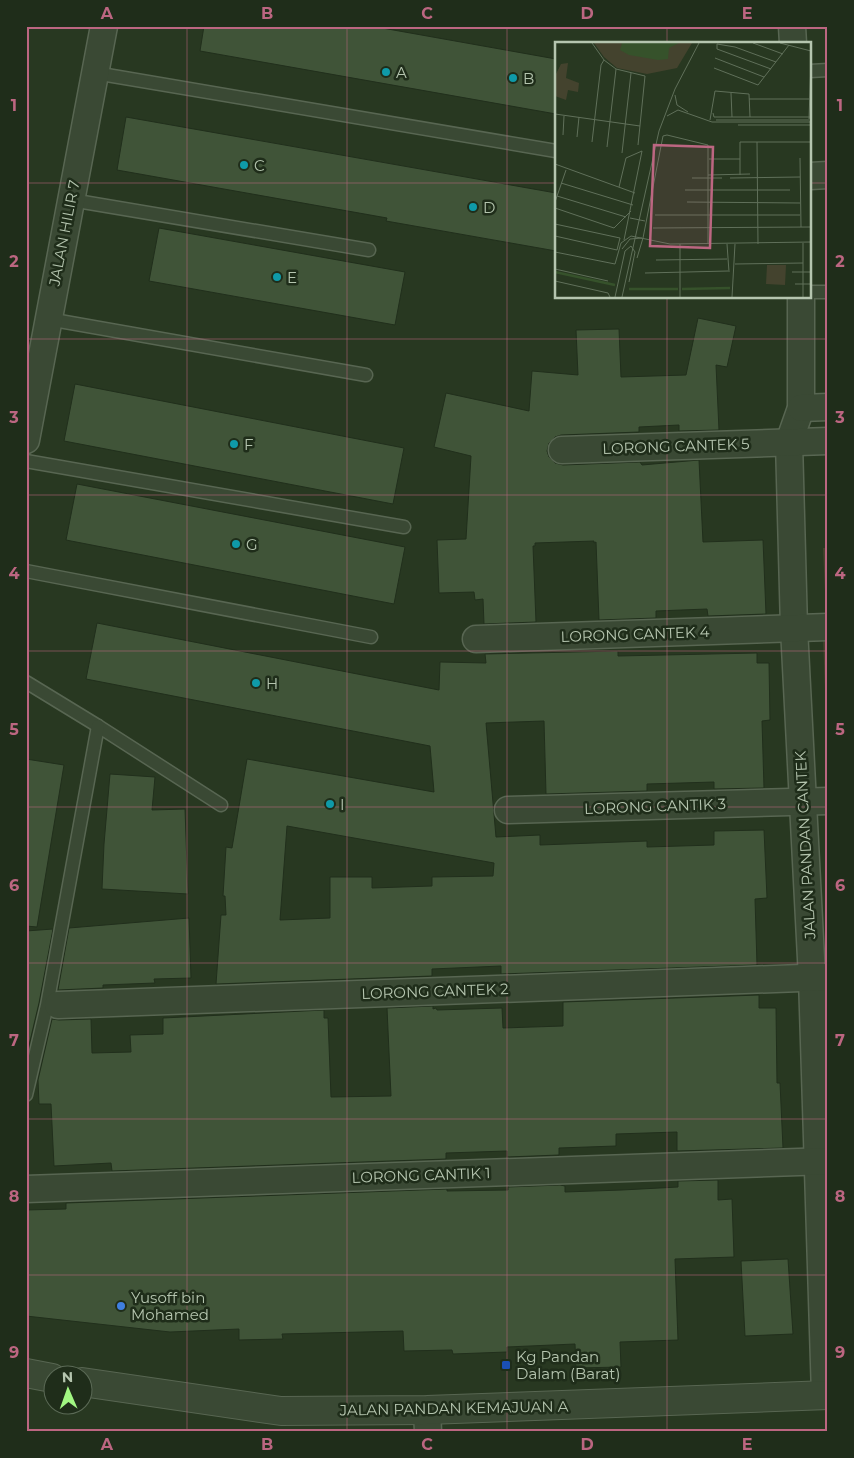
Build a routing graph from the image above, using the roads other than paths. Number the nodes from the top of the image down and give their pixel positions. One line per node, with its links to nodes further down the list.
1 (104, 26): 6 (street, JALAN HILIR 7)
2 (792, 26): 3 (street)
3 (793, 42)
4 (828, 70): 5 (lane)
5 (812, 71)
6 (95, 73): 7 (lane); 10 (street, JALAN HILIR 7)
7 (555, 152)
8 (828, 175): 9 (street)
9 (812, 176)
10 (70, 200): 11 (lane); 15 (street, JALAN HILIR 7)
11 (369, 250)
12 (812, 292): 13 (lane)
13 (828, 292)
14 (800, 299): 18 (street, JALAN PANDAN CANTEK)
15 (48, 319): 16 (lane); 19 (street, JALAN HILIR 7)
16 (366, 375)
17 (828, 407): 18 (street)
18 (801, 408): 21 (street, JALAN PANDAN CANTEK)
19 (26, 440)
20 (828, 441): 21 (street, LORONG CANTEK 5)
21 (789, 442): 22 (street, LORONG CANTEK 5); 27 (street, JALAN PANDAN CANTEK)
22 (562, 450)
23 (26, 461): 24 (lane)
24 (404, 527)
25 (26, 572): 28 (lane)
26 (828, 627): 27 (street, LORONG CANTEK 4)
27 (794, 628): 29 (street, LORONG CANTEK 4); 32 (street, JALAN PANDAN CANTEK)
28 (371, 637)
29 (476, 639)
30 (26, 682): 31 (lane)
31 (98, 726): 33 (lane); 37 (lane)
32 (815, 801): 34 (street, LORONG CANTIK 3); 35 (street, JALAN PANDAN CANTEK)
33 (221, 805)
34 (508, 810)
35 (820, 978): 36 (street, LORONG CANTEK 2); 38 (street, JALAN PANDAN CANTEK)
36 (58, 1005)
37 (26, 1095)
38 (822, 1162): 39 (street, LORONG CANTIK 1); 43 (street, JALAN PANDAN CANTEK)
39 (26, 1189)
40 (26, 1373): 41 (street)
41 (42, 1376)
42 (92, 1383): 44 (street, JALAN PANDAN KEMAJUAN A)
43 (826, 1395): 44 (street, JALAN PANDAN KEMAJUAN A)
44 (427, 1421)

